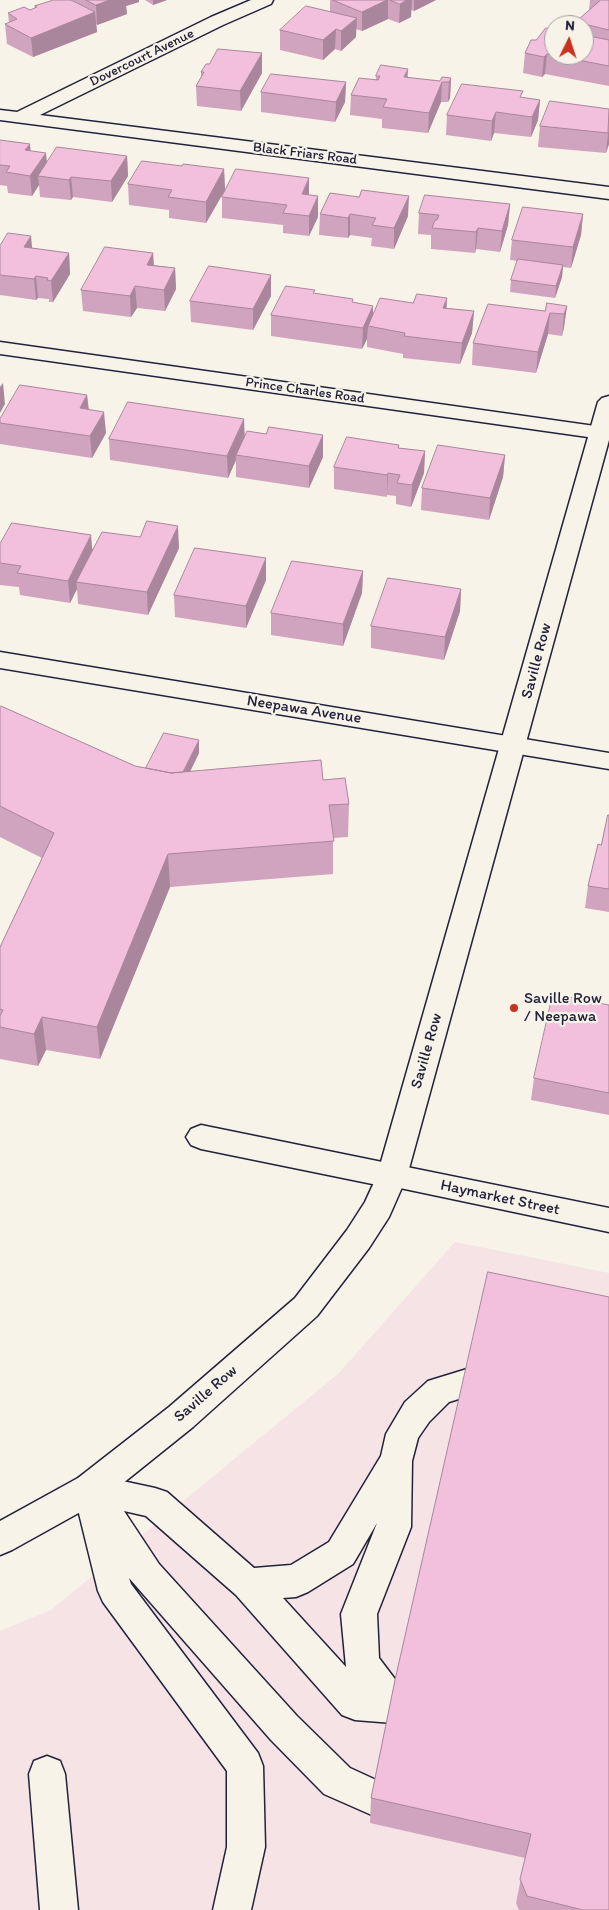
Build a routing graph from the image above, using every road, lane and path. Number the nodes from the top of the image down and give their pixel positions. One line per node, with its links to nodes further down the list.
1 (265, 0): 3 (street, Dovercourt Avenue)
2 (0, 115): 3 (street, Black Friars Road)
3 (19, 118): 4 (street, Black Friars Road)
4 (609, 193)
5 (0, 348): 7 (street, Prince Charles Road)
6 (609, 402): 7 (street, Saville Row)
7 (605, 433): 9 (street, Saville Row)
8 (0, 660): 9 (street, Neepawa Avenue)
9 (514, 746): 10 (street, Neepawa Avenue); 12 (street, Saville Row)
10 (609, 761)
11 (201, 1137): 12 (street, Haymarket Street)
12 (392, 1176): 13 (street, Haymarket Street); 16 (street, Saville Row)
13 (609, 1220)
14 (467, 1383): 15 (street)
15 (396, 1460): 18 (street); 19 (street)
16 (90, 1489): 17 (street, Saville Row); 18 (street); 22 (street); 24 (street)
17 (0, 1539)
18 (248, 1584): 19 (street)
19 (393, 1706): 20 (street)
20 (459, 1722)
21 (46, 1774): 23 (street)
22 (374, 1798)
23 (59, 1910)
24 (232, 1910)

